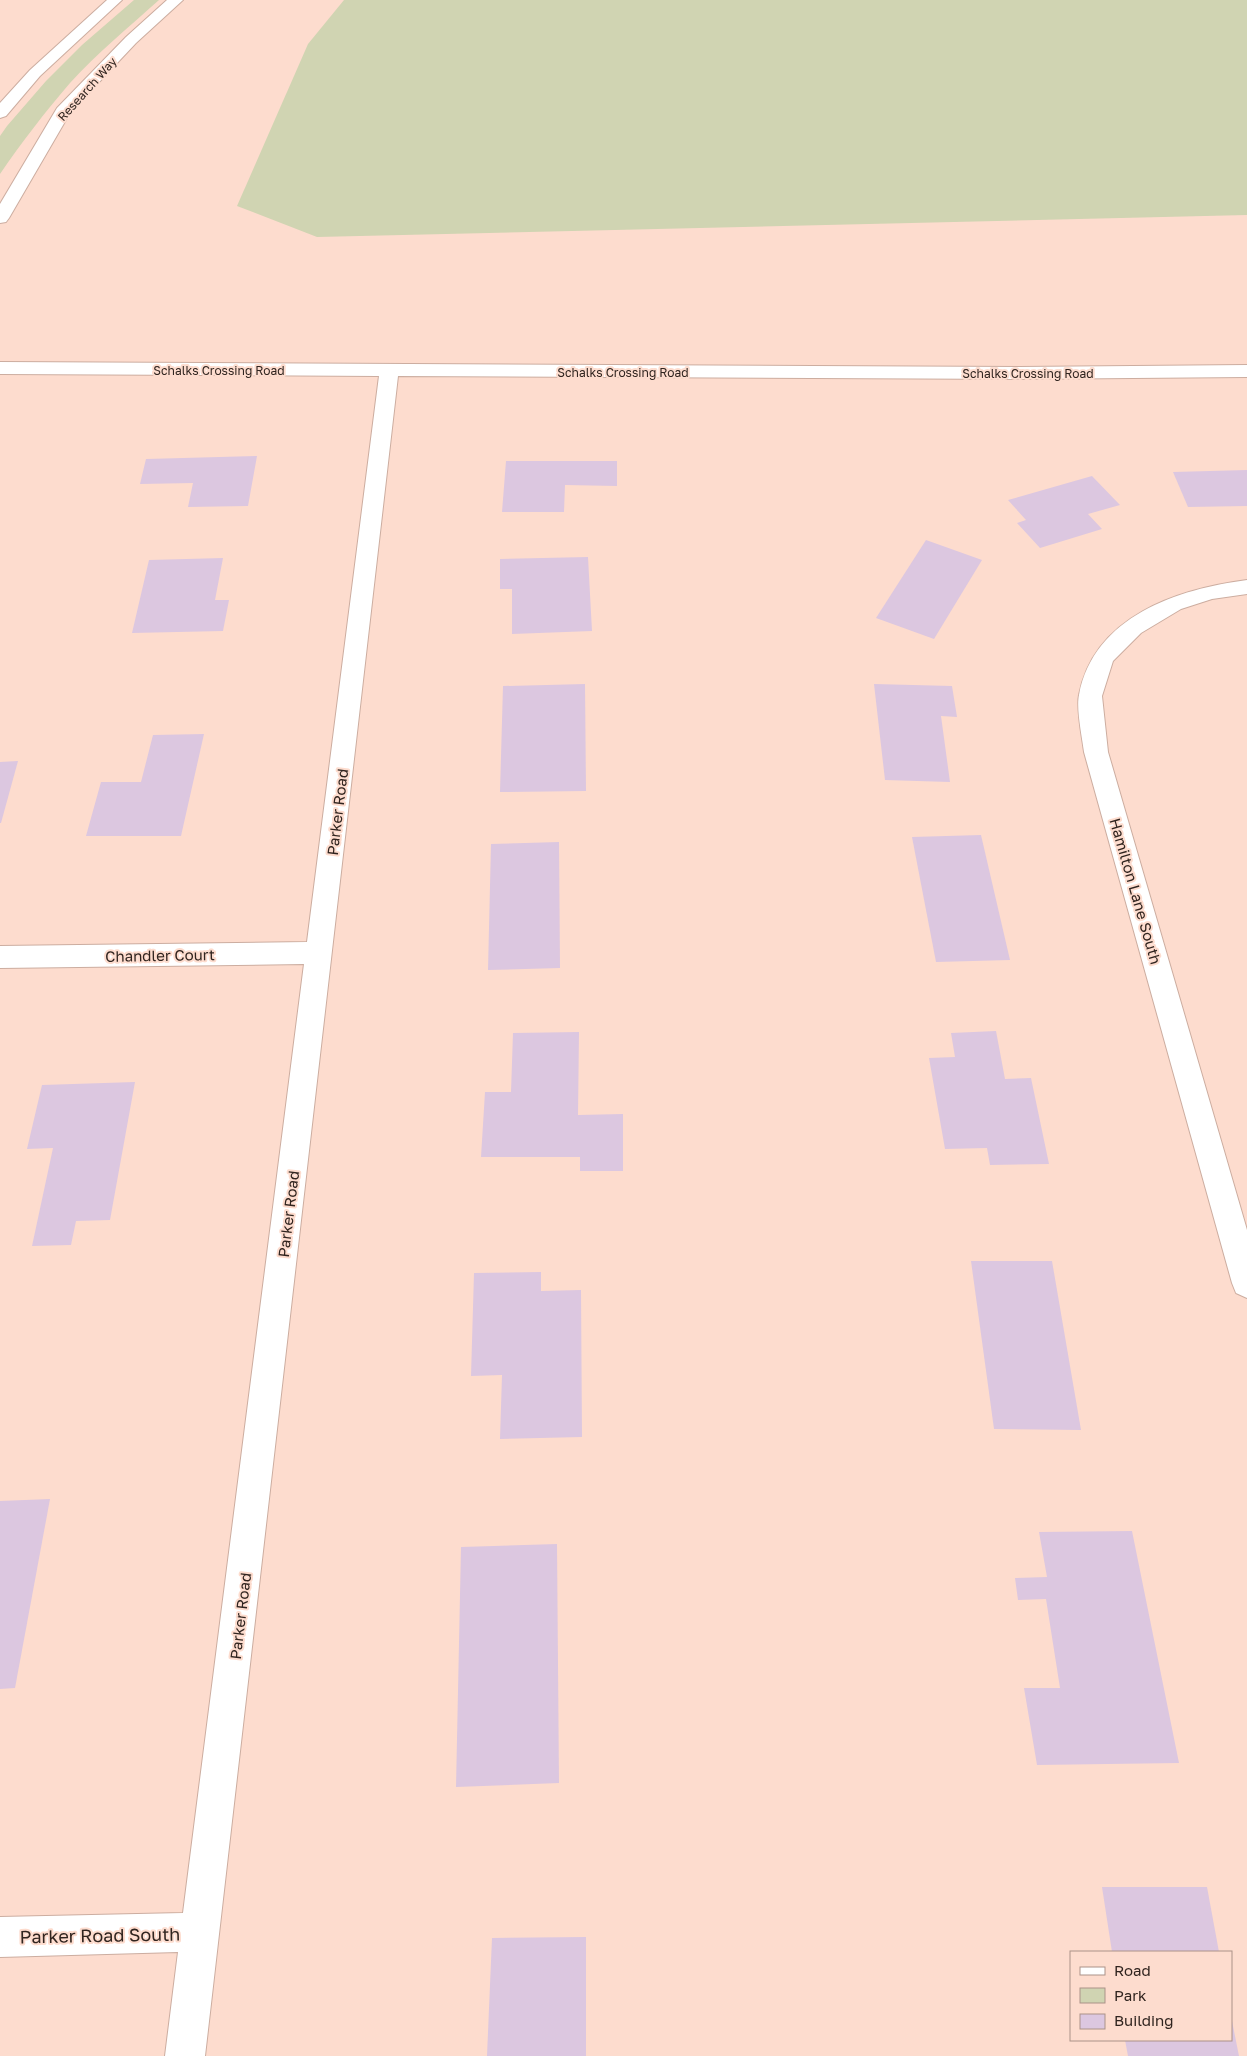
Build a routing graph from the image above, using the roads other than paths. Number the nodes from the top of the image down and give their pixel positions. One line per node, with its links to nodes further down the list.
1 (115, 0): 3 (street)
2 (176, 0): 4 (street, Research Way)
3 (0, 113)
4 (0, 218)
5 (0, 368): 7 (street, Schalks Crossing Road)
6 (1247, 371): 7 (street, Schalks Crossing Road)
7 (390, 372): 9 (street, Parker Road)
8 (1247, 586): 11 (street, Hamilton Lane South)
9 (320, 953): 10 (street, Chandler Court); 12 (street, Parker Road)
10 (0, 956)
11 (1247, 1283)
12 (200, 1932): 13 (street, Parker Road South); 14 (street, Parker Road)
13 (0, 1937)
14 (185, 2056)

